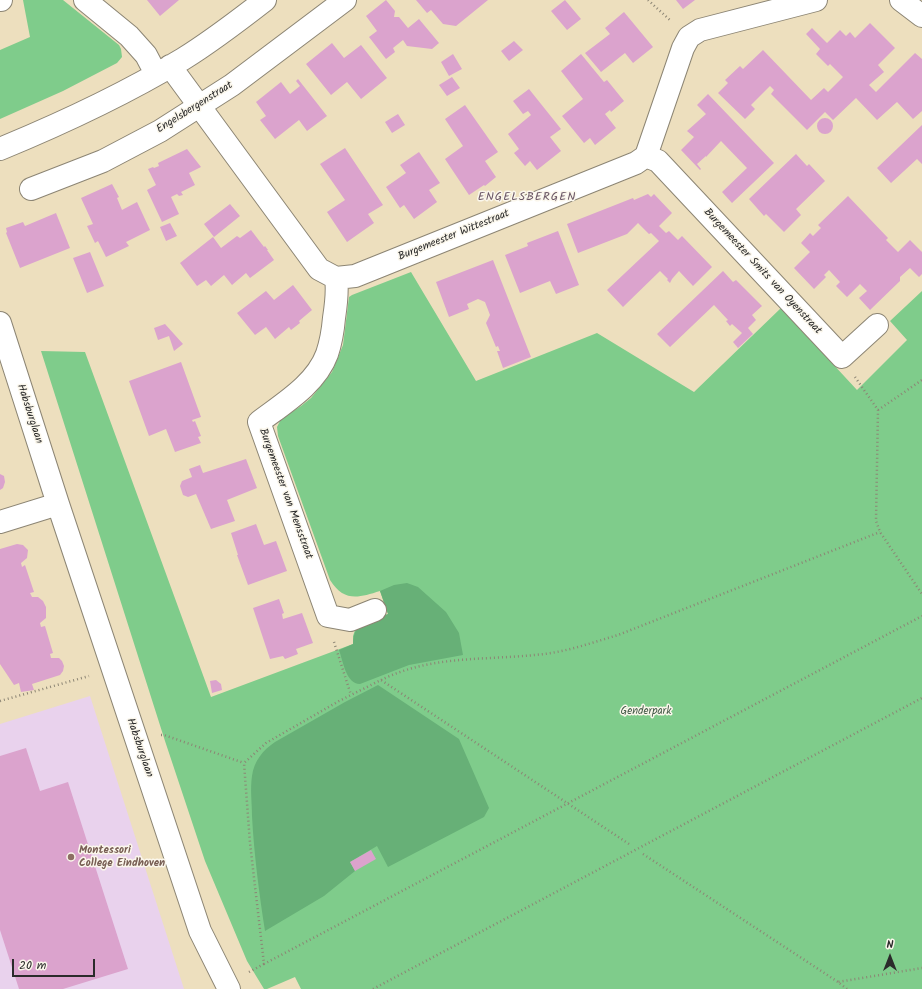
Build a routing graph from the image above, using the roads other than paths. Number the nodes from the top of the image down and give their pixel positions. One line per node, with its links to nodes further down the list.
1 (85, 0): 7 (street)
2 (265, 0): 7 (street)
3 (345, 0): 8 (street, Engelsbergenstraat)
4 (816, 0): 10 (street)
5 (901, 0): 6 (street)
6 (922, 16)
7 (163, 70): 8 (street); 9 (street)
8 (199, 106): 11 (street, Engelsbergenstraat); 12 (street)
9 (0, 149)
10 (646, 156): 12 (street, Burgemeester Wittestraat); 14 (street, Burgemeester Smits van Oyenstraat)
11 (31, 189)
12 (336, 278): 17 (street, Burgemeester van Mensstraat)
13 (0, 323): 15 (street, Habsburglaan)
14 (877, 325)
15 (58, 504): 16 (street); 18 (street, Habsburglaan)
16 (0, 522)
17 (375, 610)
18 (237, 982)

